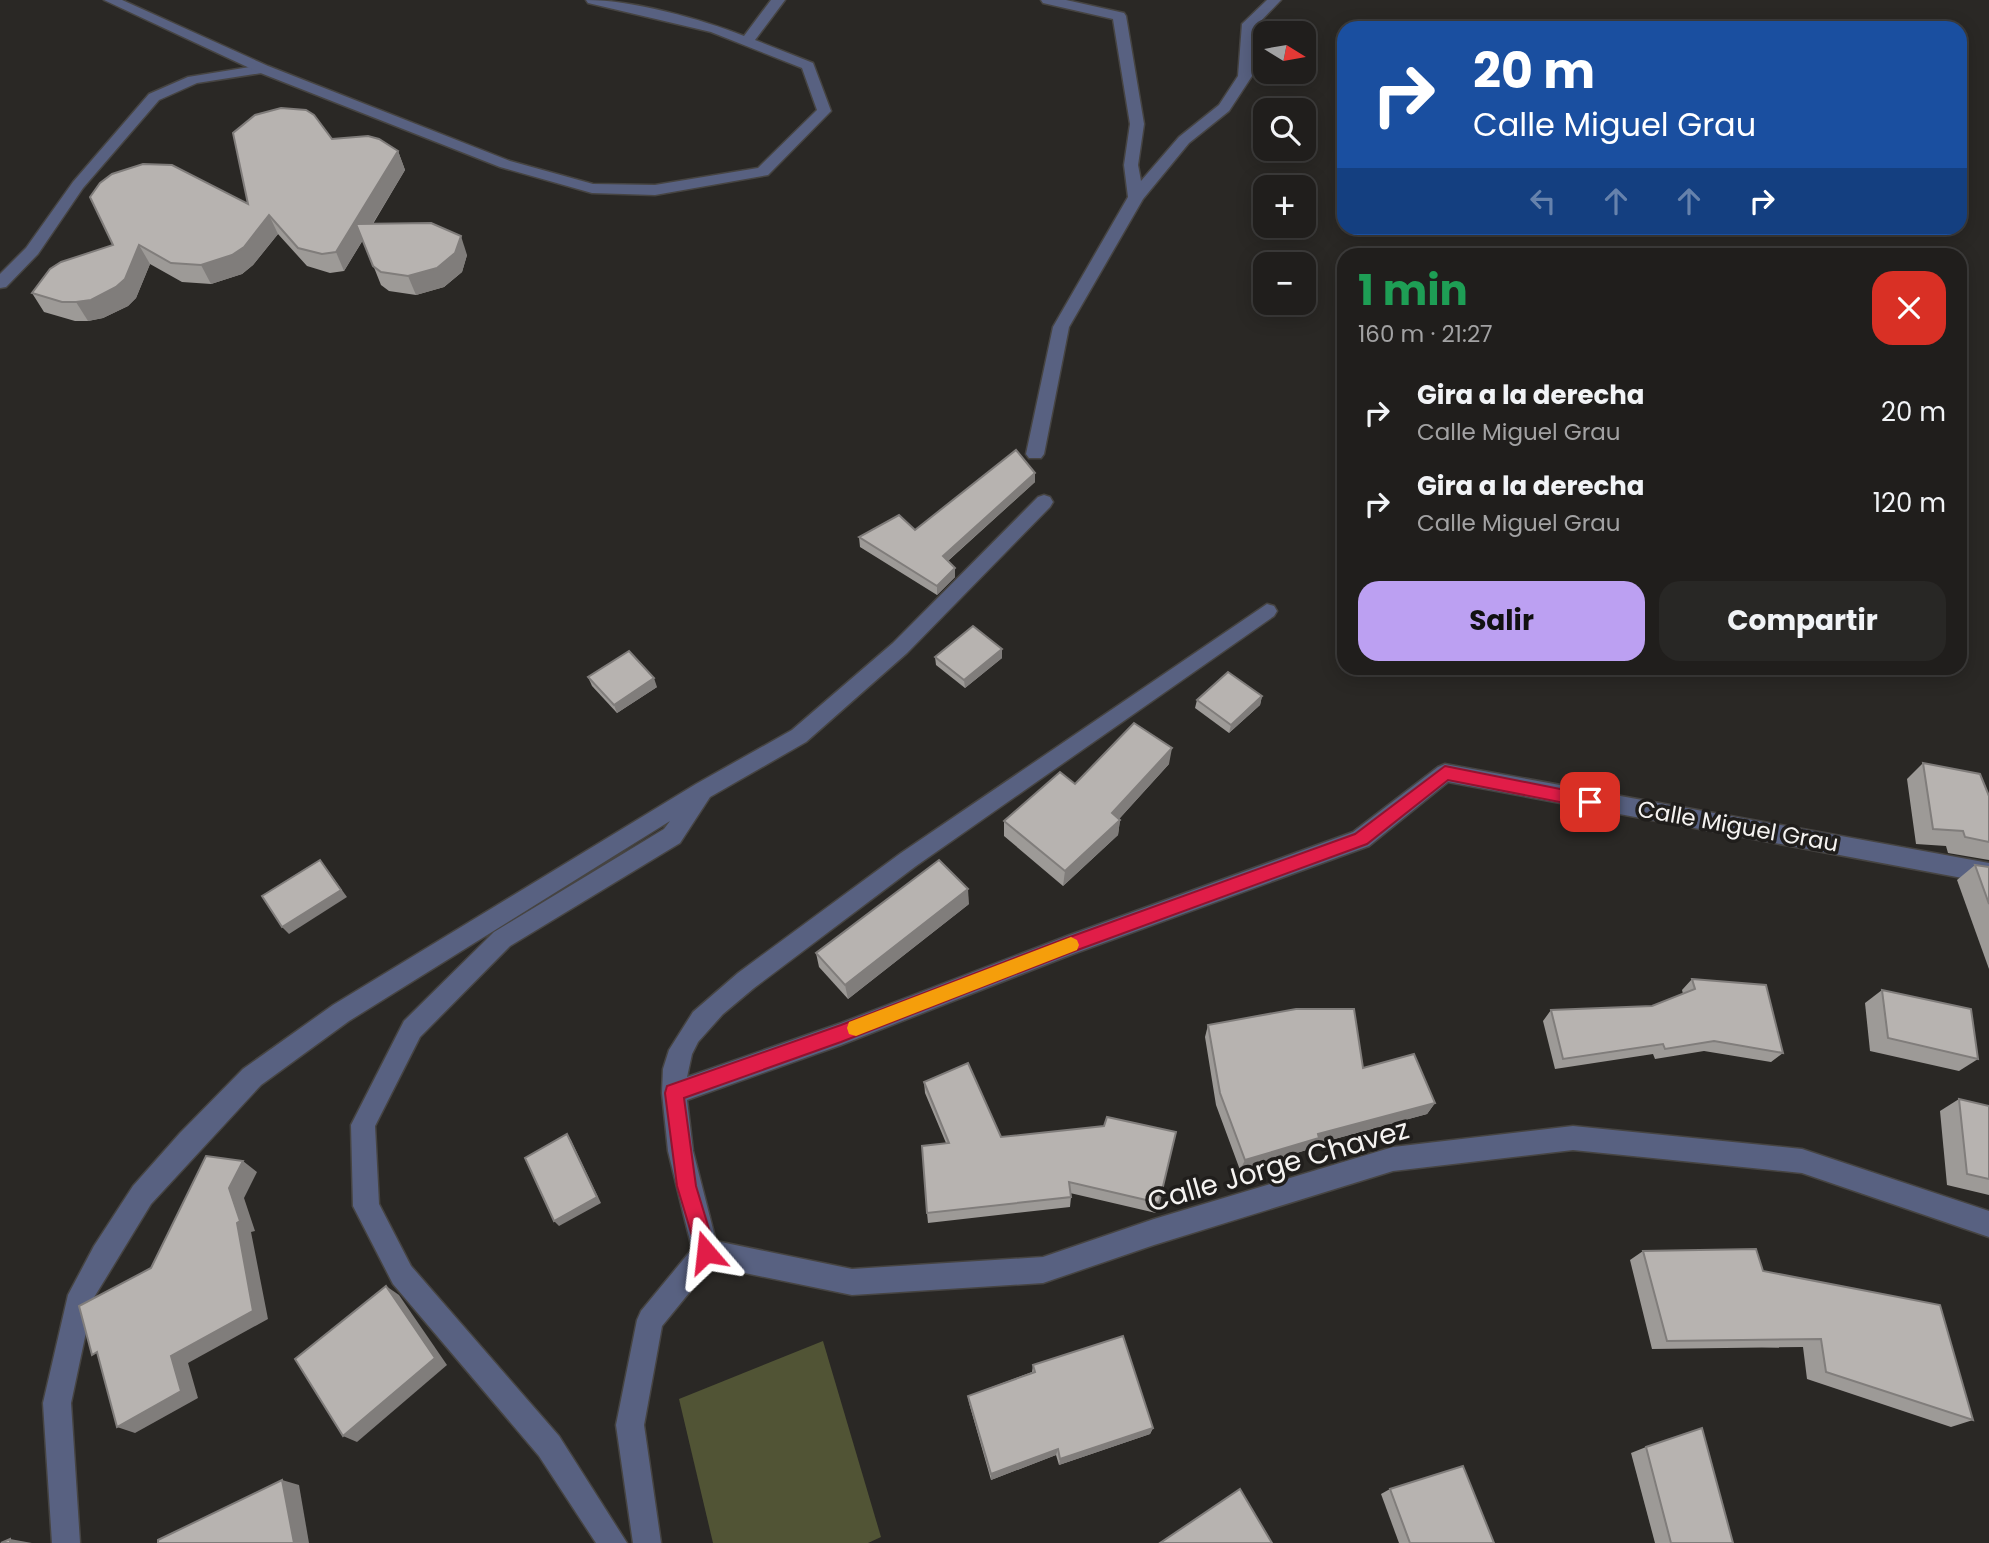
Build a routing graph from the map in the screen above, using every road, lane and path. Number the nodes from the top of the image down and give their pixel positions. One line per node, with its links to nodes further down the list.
1 (111, 0): 7 (street)
2 (593, 0): 6 (street)
3 (778, 0): 6 (street)
4 (1048, 0): 8 (street)
5 (1274, 0): 8 (street)
6 (747, 41): 7 (street)
7 (263, 69): 9 (street)
8 (1136, 197): 10 (street)
9 (0, 283)
10 (1035, 454)
11 (1044, 502): 13 (street)
12 (1267, 611): 15 (street)
13 (703, 790): 18 (street); 19 (street)
14 (1989, 873): 15 (street, Calle Miguel Grau)
15 (674, 1093): 17 (street)
16 (1989, 1224): 17 (street, Calle Jorge Chavez)
17 (706, 1252): 20 (street)
18 (66, 1543)
19 (612, 1543)
20 (647, 1543)

